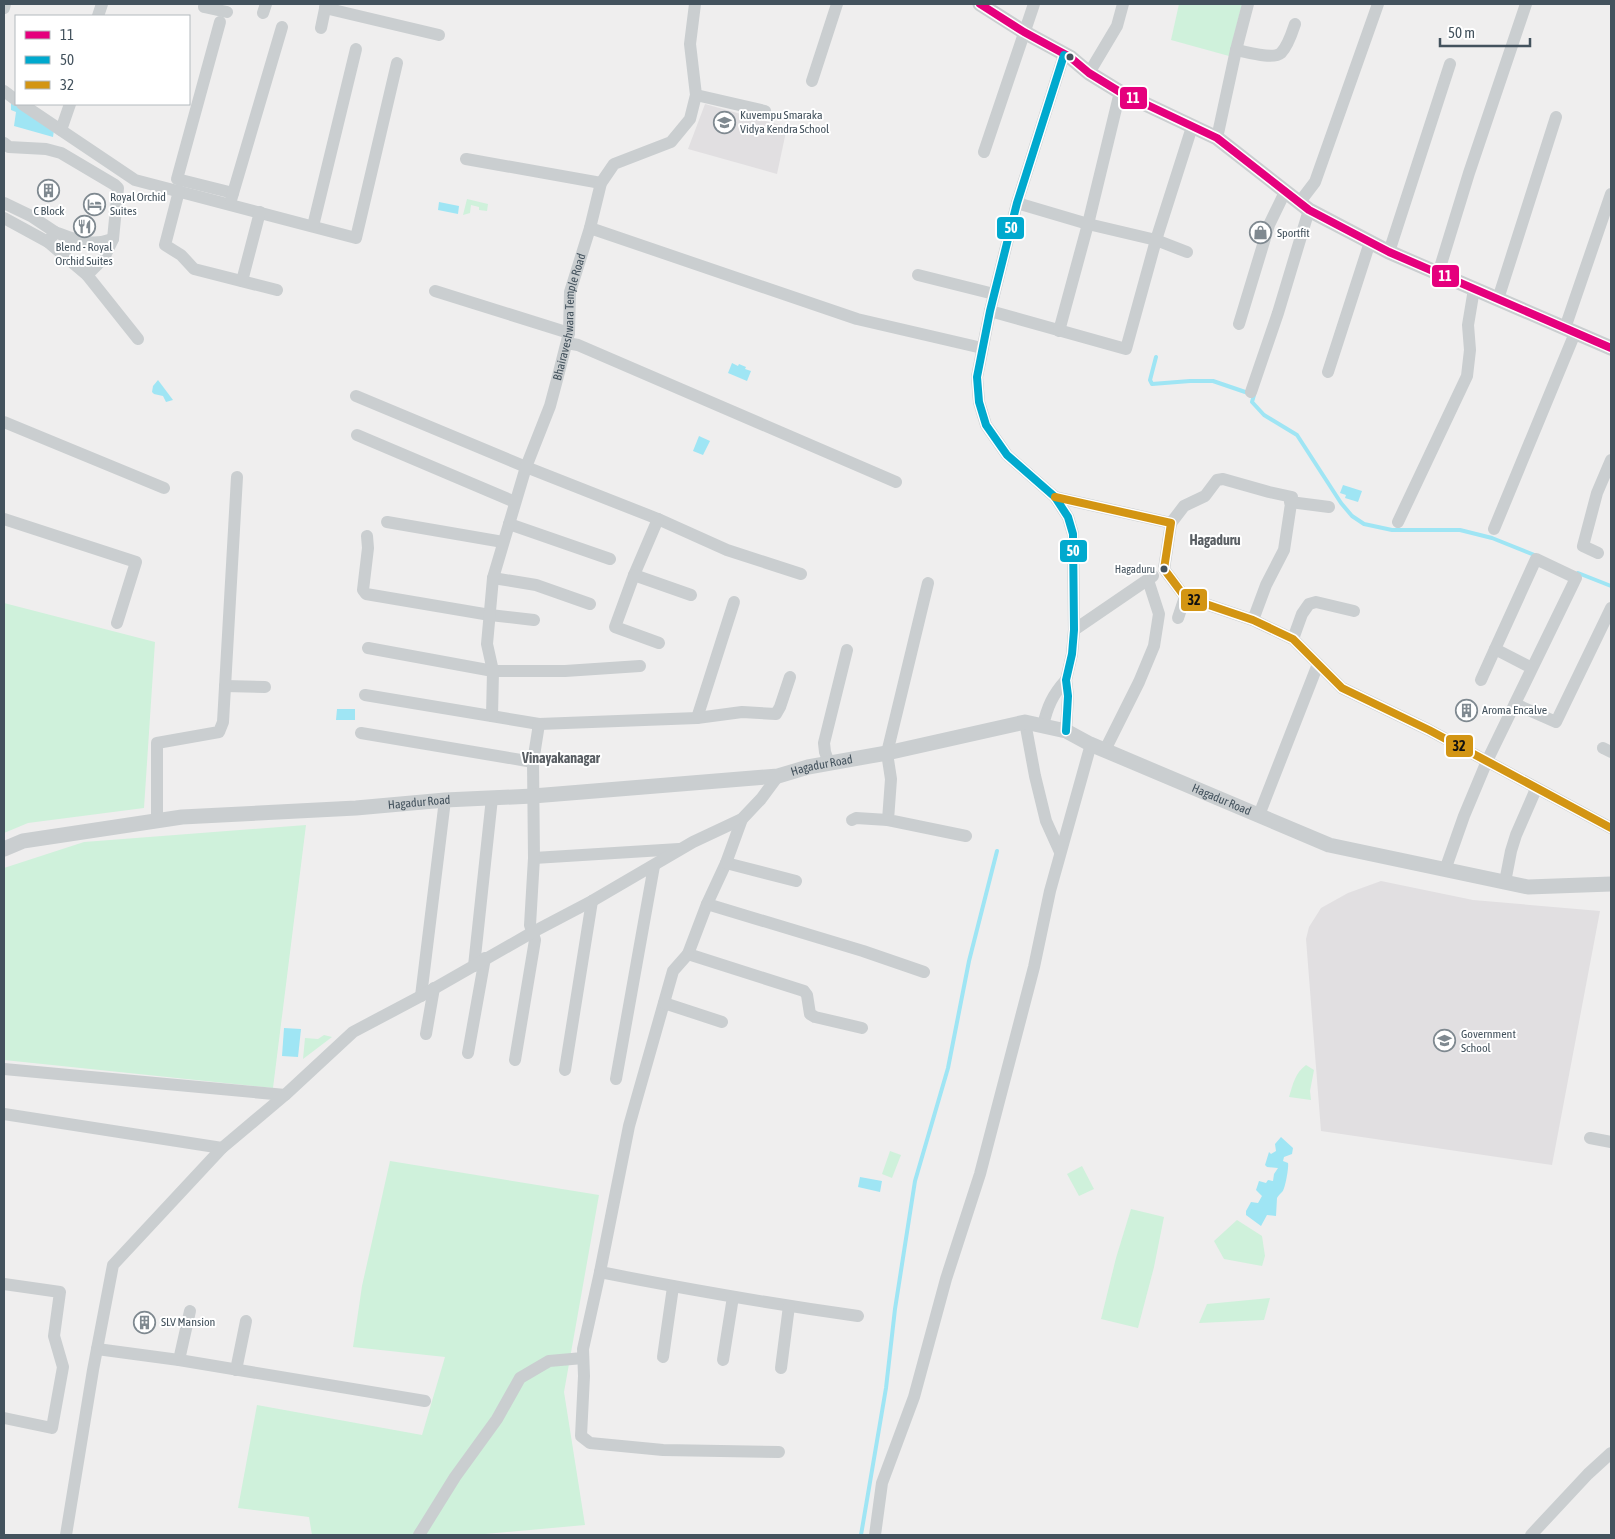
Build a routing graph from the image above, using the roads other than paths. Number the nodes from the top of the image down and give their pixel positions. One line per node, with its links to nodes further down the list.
1 (5, 4): 12 (street)
2 (205, 4): 43 (street)
3 (695, 4): 27 (street, Bhairaveshwara Temple Road)
4 (837, 4): 24 (street)
5 (980, 4): 16 (street)
6 (1034, 4): 16 (street)
7 (1123, 4): 23 (street)
8 (1248, 4): 19 (street)
9 (1378, 4): 46 (street)
10 (1526, 4): 58 (street)
11 (326, 6): 15 (street); 17 (street)
12 (4, 8)
13 (1296, 24): 19 (street)
14 (282, 27): 43 (street)
15 (321, 28)
16 (1024, 32): 20 (street); 37 (street)
17 (439, 34)
18 (356, 49): 50 (street)
19 (1236, 50): 35 (street)
20 (1064, 54): 23 (street); 45 (street)
21 (397, 63): 50 (street)
22 (1450, 64): 57 (street)
23 (1089, 73): 26 (street)
24 (812, 81)
25 (4, 91): 28 (street)
26 (1120, 92): 33 (street); 49 (street)
27 (696, 95): 31 (street); 39 (street, Bhairaveshwara Temple Road)
28 (15, 99)
29 (24, 105): 34 (street)
30 (70, 105): 34 (street)
31 (766, 111)
32 (1556, 117): 66 (street)
33 (1192, 126): 35 (street); 54 (street)
34 (61, 130): 40 (street)
35 (1217, 138): 41 (street)
36 (4, 143): 53 (street)
37 (984, 152)
38 (466, 160): 39 (street)
39 (601, 183): 51 (street, Bhairaveshwara Temple Road)
40 (179, 191): 43 (street); 61 (street)
41 (1285, 192): 46 (street); 68 (street)
42 (1611, 194): 70 (street)
43 (232, 198): 47 (street)
44 (4, 203): 52 (street)
45 (1017, 203): 49 (street); 65 (street)
46 (1304, 207): 55 (street); 76 (street)
47 (260, 212): 50 (street); 61 (street)
48 (4, 224): 52 (street)
49 (1088, 224): 54 (street); 69 (street)
50 (313, 226)
51 (590, 228): 71 (street, Bhairaveshwara Temple Road); 73 (street)
52 (51, 237): 53 (street); 59 (street)
53 (113, 239): 59 (street)
54 (1156, 240): 56 (street); 69 (street)
55 (1370, 242): 57 (street); 75 (street)
56 (1187, 252)
57 (1389, 252): 58 (street)
58 (1438, 274): 62 (street)
59 (87, 275): 72 (street)
60 (918, 275): 65 (street)
61 (242, 281): 63 (street)
62 (1474, 289): 66 (street); 92 (street)
63 (277, 290)
64 (434, 291): 71 (street)
65 (994, 294): 67 (street)
66 (1498, 299): 70 (street)
67 (990, 311): 69 (street); 73 (street)
68 (1238, 324)
69 (1059, 331)
70 (1570, 331): 74 (street); 95 (street)
71 (568, 338): 81 (street, Bhairaveshwara Temple Road); 83 (street)
72 (138, 339)
73 (982, 348): 85 (street)
74 (1611, 348)
75 (1328, 372)
76 (1251, 392)
77 (356, 396): 81 (street)
78 (4, 422): 84 (street)
79 (357, 435): 86 (street)
80 (1611, 460): 98 (street)
81 (526, 467): 86 (street, Bhairaveshwara Temple Road); 90 (street)
82 (237, 477): 130 (street)
83 (896, 482)
84 (164, 488)
85 (1055, 497): 93 (street); 117 (street)
86 (515, 502): 94 (street, Bhairaveshwara Temple Road)
87 (1290, 502): 88 (street); 93 (street); 115 (street)
88 (1329, 507)
89 (4, 519): 116 (street)
90 (658, 519): 101 (street); 102 (street)
91 (387, 522): 97 (street)
92 (1398, 522)
93 (1171, 523): 100 (street)
94 (509, 524): 97 (street, Bhairaveshwara Temple Road); 99 (street)
95 (1494, 529)
96 (367, 536): 112 (street)
97 (503, 542): 103 (street, Bhairaveshwara Temple Road)
98 (1598, 553)
99 (610, 559)
100 (1164, 569): 104 (street); 107 (street)
101 (801, 574)
102 (634, 575): 106 (street); 119 (street)
103 (493, 578): 109 (street); 112 (street, Bhairaveshwara Temple Road)
104 (1148, 580): 117 (street); 141 (street)
105 (928, 584): 142 (street)
106 (691, 595)
107 (1185, 597): 113 (street); 115 (street)
108 (734, 602): 135 (street)
109 (590, 604)
110 (1611, 608): 133 (street)
111 (1354, 611): 118 (street)
112 (490, 615): 114 (street); 126 (street, Bhairaveshwara Temple Road)
113 (1178, 618)
114 (534, 620)
115 (1253, 620): 118 (street)
116 (117, 623)
117 (1074, 630): 128 (street)
118 (1293, 639): 123 (street)
119 (659, 643)
120 (368, 648): 126 (street)
121 (1495, 649): 125 (street); 125 (street); 129 (street)
122 (847, 650): 145 (street)
123 (1318, 664): 143 (street); 151 (street)
124 (640, 666): 126 (street)
125 (1532, 668): 133 (street)
126 (493, 670): 134 (street, Bhairaveshwara Temple Road)
127 (790, 677): 135 (street)
128 (1066, 680): 138 (street); 139 (street)
129 (1481, 680)
130 (225, 686): 131 (street); 155 (street)
131 (265, 687)
132 (365, 695): 134 (street)
133 (1515, 704): 143 (street)
134 (492, 716): 137 (street)
135 (696, 718): 137 (street)
136 (1024, 722): 138 (street, Hagadur Road); 142 (street, Hagadur Road); 160 (street)
137 (539, 724): 144 (street)
138 (1043, 726): 139 (street, Hagadur Road)
139 (1066, 731): 141 (street, Hagadur Road)
140 (361, 732): 144 (street)
141 (1098, 747): 151 (street, Hagadur Road); 160 (street)
142 (888, 753): 145 (street, Hagadur Road); 154 (street)
143 (1487, 761): 147 (street); 164 (street)
144 (533, 762): 148 (street)
145 (829, 763): 146 (street, Hagadur Road)
146 (778, 776): 148 (street, Hagadur Road); 152 (street)
147 (1536, 789): 156 (street); 166 (street)
148 (533, 796): 149 (street, Hagadur Road); 161 (street)
149 (492, 798): 150 (street, Hagadur Road); 173 (street)
150 (445, 800): 155 (street, Hagadur Road); 176 (street)
151 (1258, 815): 164 (street, Hagadur Road)
152 (742, 819): 159 (street); 162 (street)
153 (852, 820): 154 (street)
154 (888, 820): 157 (street)
155 (157, 821): 158 (street, Hagadur Road)
156 (1611, 828)
157 (966, 836)
158 (4, 848)
159 (680, 849): 161 (street); 163 (street)
160 (1060, 852): 212 (street)
161 (534, 858): 170 (street)
162 (726, 863): 165 (street); 169 (street)
163 (654, 866): 168 (street); 185 (street)
164 (1445, 870): 166 (street, Hagadur Road)
165 (796, 881)
166 (1506, 882): 167 (street, Hagadur Road)
167 (1611, 884)
168 (592, 901): 170 (street); 184 (street)
169 (707, 904): 171 (street); 174 (street)
170 (533, 932): 172 (street); 182 (street)
171 (688, 954): 177 (street); 179 (street)
172 (485, 958): 173 (street); 181 (street)
173 (474, 966): 175 (street)
174 (924, 972)
175 (434, 988): 176 (street); 180 (street)
176 (421, 996): 186 (street)
177 (664, 1003): 178 (street); 191 (street)
178 (722, 1022)
179 (862, 1028)
180 (426, 1034)
181 (468, 1053)
182 (515, 1060)
183 (4, 1069): 186 (street)
184 (565, 1070)
185 (616, 1079)
186 (285, 1095): 190 (street)
187 (4, 1114): 190 (street)
188 (1590, 1138): 189 (street)
189 (1611, 1142)
190 (222, 1148): 199 (street)
191 (600, 1272): 193 (street); 201 (street)
192 (4, 1284): 207 (street)
193 (673, 1287): 194 (street); 200 (street)
194 (733, 1297): 195 (street); 203 (street)
195 (789, 1306): 197 (street); 204 (street)
196 (190, 1311): 202 (street)
197 (858, 1316)
198 (246, 1321): 205 (street)
199 (97, 1349): 202 (street); 210 (street)
200 (662, 1357)
201 (583, 1358): 208 (street); 211 (street)
202 (179, 1360): 205 (street)
203 (723, 1360)
204 (781, 1368)
205 (236, 1370): 206 (street)
206 (425, 1401)
207 (4, 1418)
208 (779, 1452)
209 (1611, 1453): 213 (street)
210 (66, 1535)
211 (420, 1535)
212 (875, 1535)
213 (1531, 1535)

